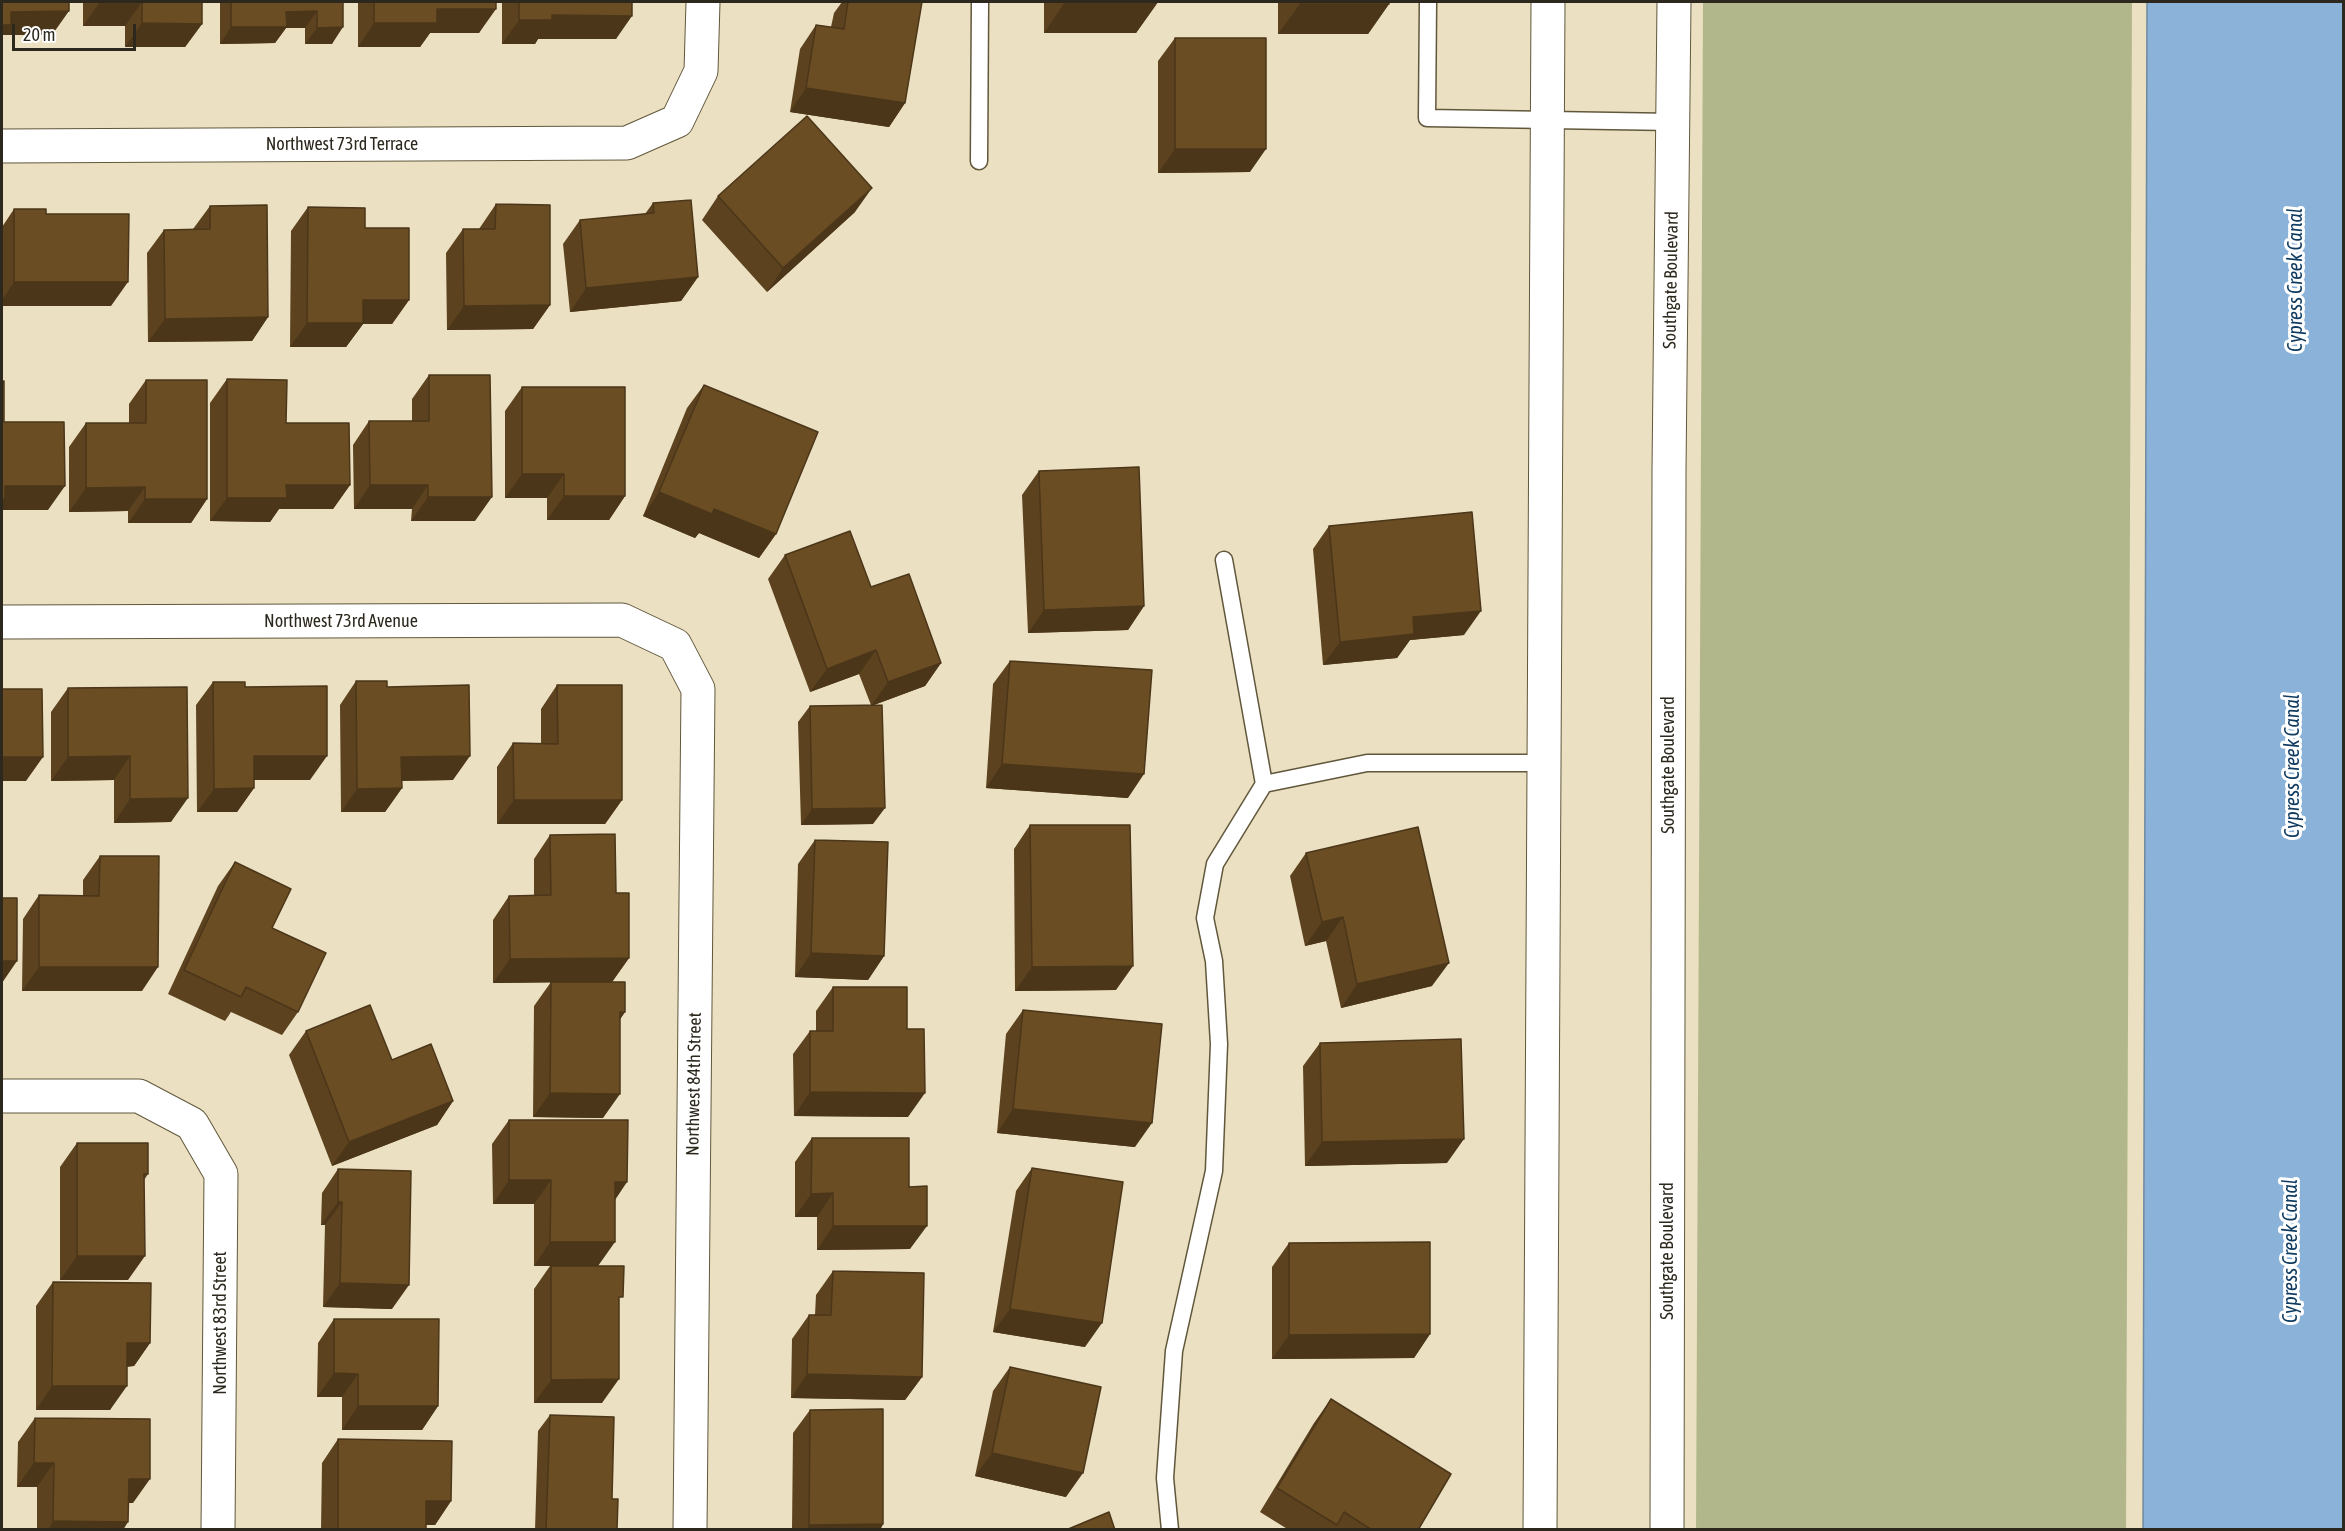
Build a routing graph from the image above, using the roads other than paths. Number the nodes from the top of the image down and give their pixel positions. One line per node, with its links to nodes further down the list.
1 (703, 2): 8 (main road, Northwest 73rd Terrace)
2 (980, 2): 9 (lane)
3 (1428, 2): 6 (lane)
4 (1548, 2): 6 (main road)
5 (1674, 2): 7 (main road, Southgate Boulevard)
6 (1547, 119): 7 (lane); 13 (main road)
7 (1673, 122): 20 (main road, Southgate Boulevard)
8 (2, 146)
9 (979, 161)
10 (1224, 560): 14 (lane)
11 (2, 622): 12 (main road, Northwest 73rd Avenue)
12 (675, 645): 17 (main road, Northwest 84th Street)
13 (1544, 763): 14 (lane); 19 (main road)
14 (1264, 784): 18 (lane)
15 (2, 1096): 16 (main road, Northwest 83rd Street)
16 (218, 1530)
17 (690, 1530)
18 (1170, 1530)
19 (1540, 1530)
20 (1667, 1530)

